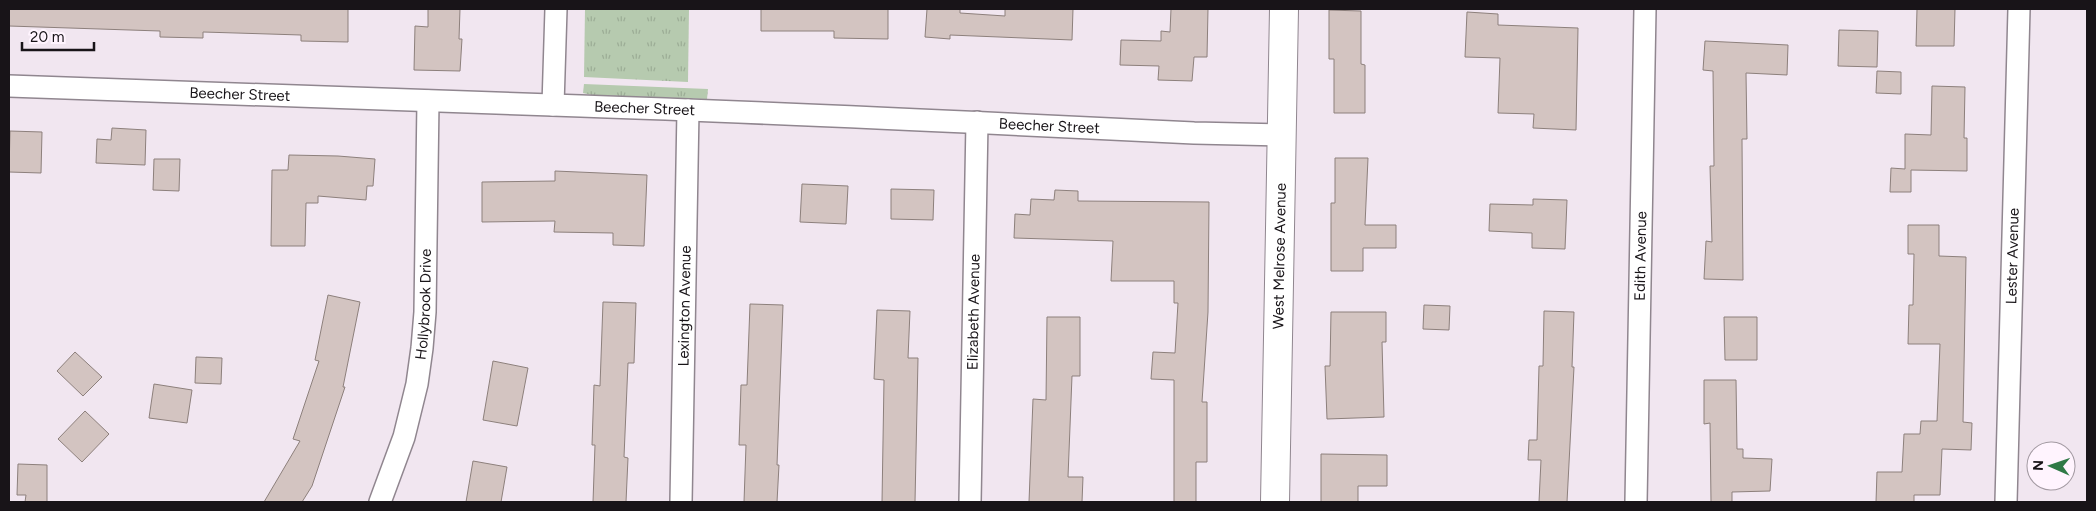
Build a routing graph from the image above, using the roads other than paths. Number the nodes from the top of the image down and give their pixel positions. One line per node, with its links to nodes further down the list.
1 (556, 9): 7 (street)
2 (1284, 9): 10 (street, West Melrose Avenue)
3 (1645, 9): 15 (street, Edith Avenue)
4 (2019, 9): 16 (street, Lester Avenue)
5 (9, 86): 6 (street, Beecher Street)
6 (428, 101): 7 (street, Beecher Street); 11 (street, Hollybrook Drive)
7 (553, 105): 8 (street, Beecher Street)
8 (688, 110): 9 (street, Beecher Street); 12 (street, Lexington Avenue)
9 (977, 122): 10 (street, Beecher Street); 13 (street, Elizabeth Avenue)
10 (1282, 135): 14 (street, West Melrose Avenue)
11 (380, 502)
12 (681, 502)
13 (970, 502)
14 (1275, 502)
15 (1636, 502)
16 (2006, 502)

